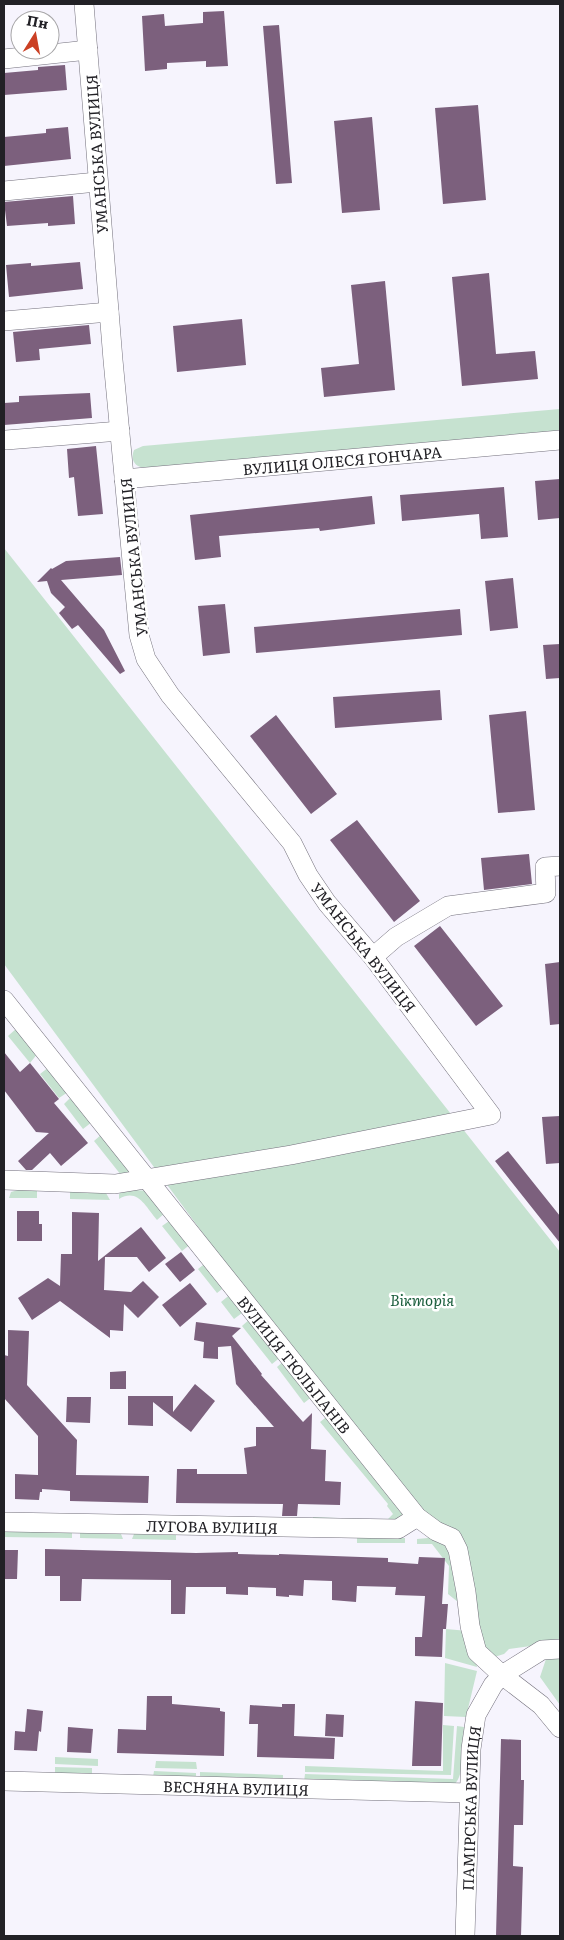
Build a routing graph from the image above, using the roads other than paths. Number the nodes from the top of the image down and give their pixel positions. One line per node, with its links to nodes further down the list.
1 (84, 4): 2 (street, УМАНСЬКА ВУЛИЦЯ)
2 (88, 50): 3 (street); 4 (street, УМАНСЬКА ВУЛИЦЯ)
3 (4, 59)
4 (98, 182): 5 (street); 6 (street, УМАНСЬКА ВУЛИЦЯ)
5 (4, 190)
6 (109, 312): 7 (street); 8 (street, УМАНСЬКА ВУЛИЦЯ)
7 (4, 320)
8 (120, 431): 9 (street); 11 (street, УМАНСЬКА ВУЛИЦЯ)
9 (6, 440)
10 (560, 440): 11 (street, ВУЛИЦЯ ОЛЕСЯ ГОНЧАРА)
11 (124, 479): 13 (street, УМАНСЬКА ВУЛИЦЯ)
12 (560, 866): 13 (street)
13 (373, 957): 15 (street, УМАНСЬКА ВУЛИЦЯ)
14 (4, 1000): 15 (street, ВУЛИЦЯ ТЮЛЬПАНІВ)
15 (147, 1178): 16 (street); 17 (street, ВУЛИЦЯ ТЮЛЬПАНІВ)
16 (4, 1180)
17 (417, 1517): 18 (street, ЛУГОВА ВУЛИЦЯ); 20 (street, ВУЛИЦЯ ТЮЛЬПАНІВ)
18 (4, 1522)
19 (560, 1649): 20 (street)
20 (497, 1680): 21 (street, ВУЛИЦЯ ТЮЛЬПАНІВ); 23 (street, ПАМІРСЬКА ВУЛИЦЯ)
21 (560, 1728)
22 (4, 1781): 23 (street, ВЕСНЯНА ВУЛИЦЯ)
23 (469, 1793): 24 (street, ПАМІРСЬКА ВУЛИЦЯ)
24 (465, 1936)

